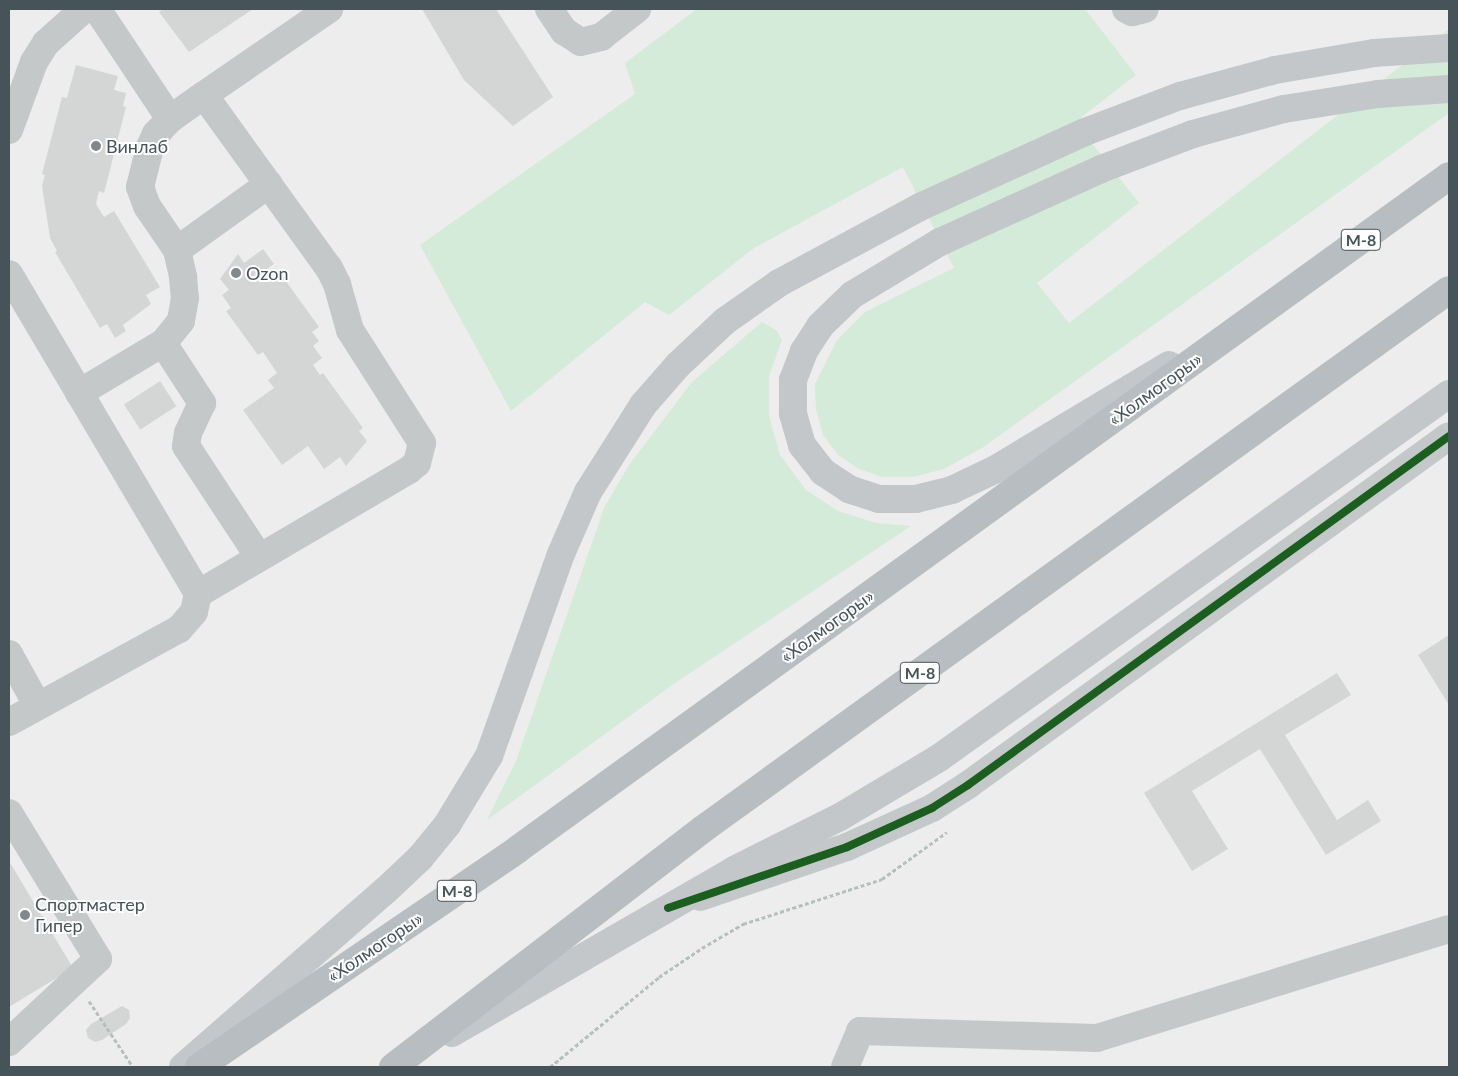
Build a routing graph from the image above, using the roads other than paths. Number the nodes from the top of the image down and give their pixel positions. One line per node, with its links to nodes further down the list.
1 (84, 9): 12 (street)
2 (97, 9): 11 (street)
3 (329, 9): 10 (street)
4 (549, 9): 5 (street)
5 (637, 9)
6 (1126, 9): 7 (street)
7 (1145, 9)
8 (1449, 48): 33 (main road)
9 (1449, 89): 18 (main road)
10 (204, 95): 11 (street); 14 (street)
11 (170, 118): 15 (street)
12 (9, 130)
13 (1449, 176): 18 (highway, «Холмогоры» / М-8)
14 (269, 184): 15 (street); 23 (street)
15 (177, 250): 19 (street)
16 (9, 274): 20 (street)
17 (1449, 290): 32 (highway, М-8)
18 (1274, 303): 34 (highway, «Холмогоры» / М-8)
19 (164, 342): 20 (street); 23 (street)
20 (79, 393): 24 (street)
21 (1449, 394): 29 (main road)
22 (1449, 436): 29 (street)
23 (259, 557): 24 (street)
24 (198, 594): 26 (street)
25 (9, 654): 26 (street)
26 (37, 705): 27 (street)
27 (9, 722)
28 (9, 813): 31 (street)
29 (668, 908): 32 (main road)
30 (1449, 929): 35 (street)
31 (9, 1042)
32 (396, 1066)
33 (183, 1067)
34 (199, 1067)
35 (845, 1067)

